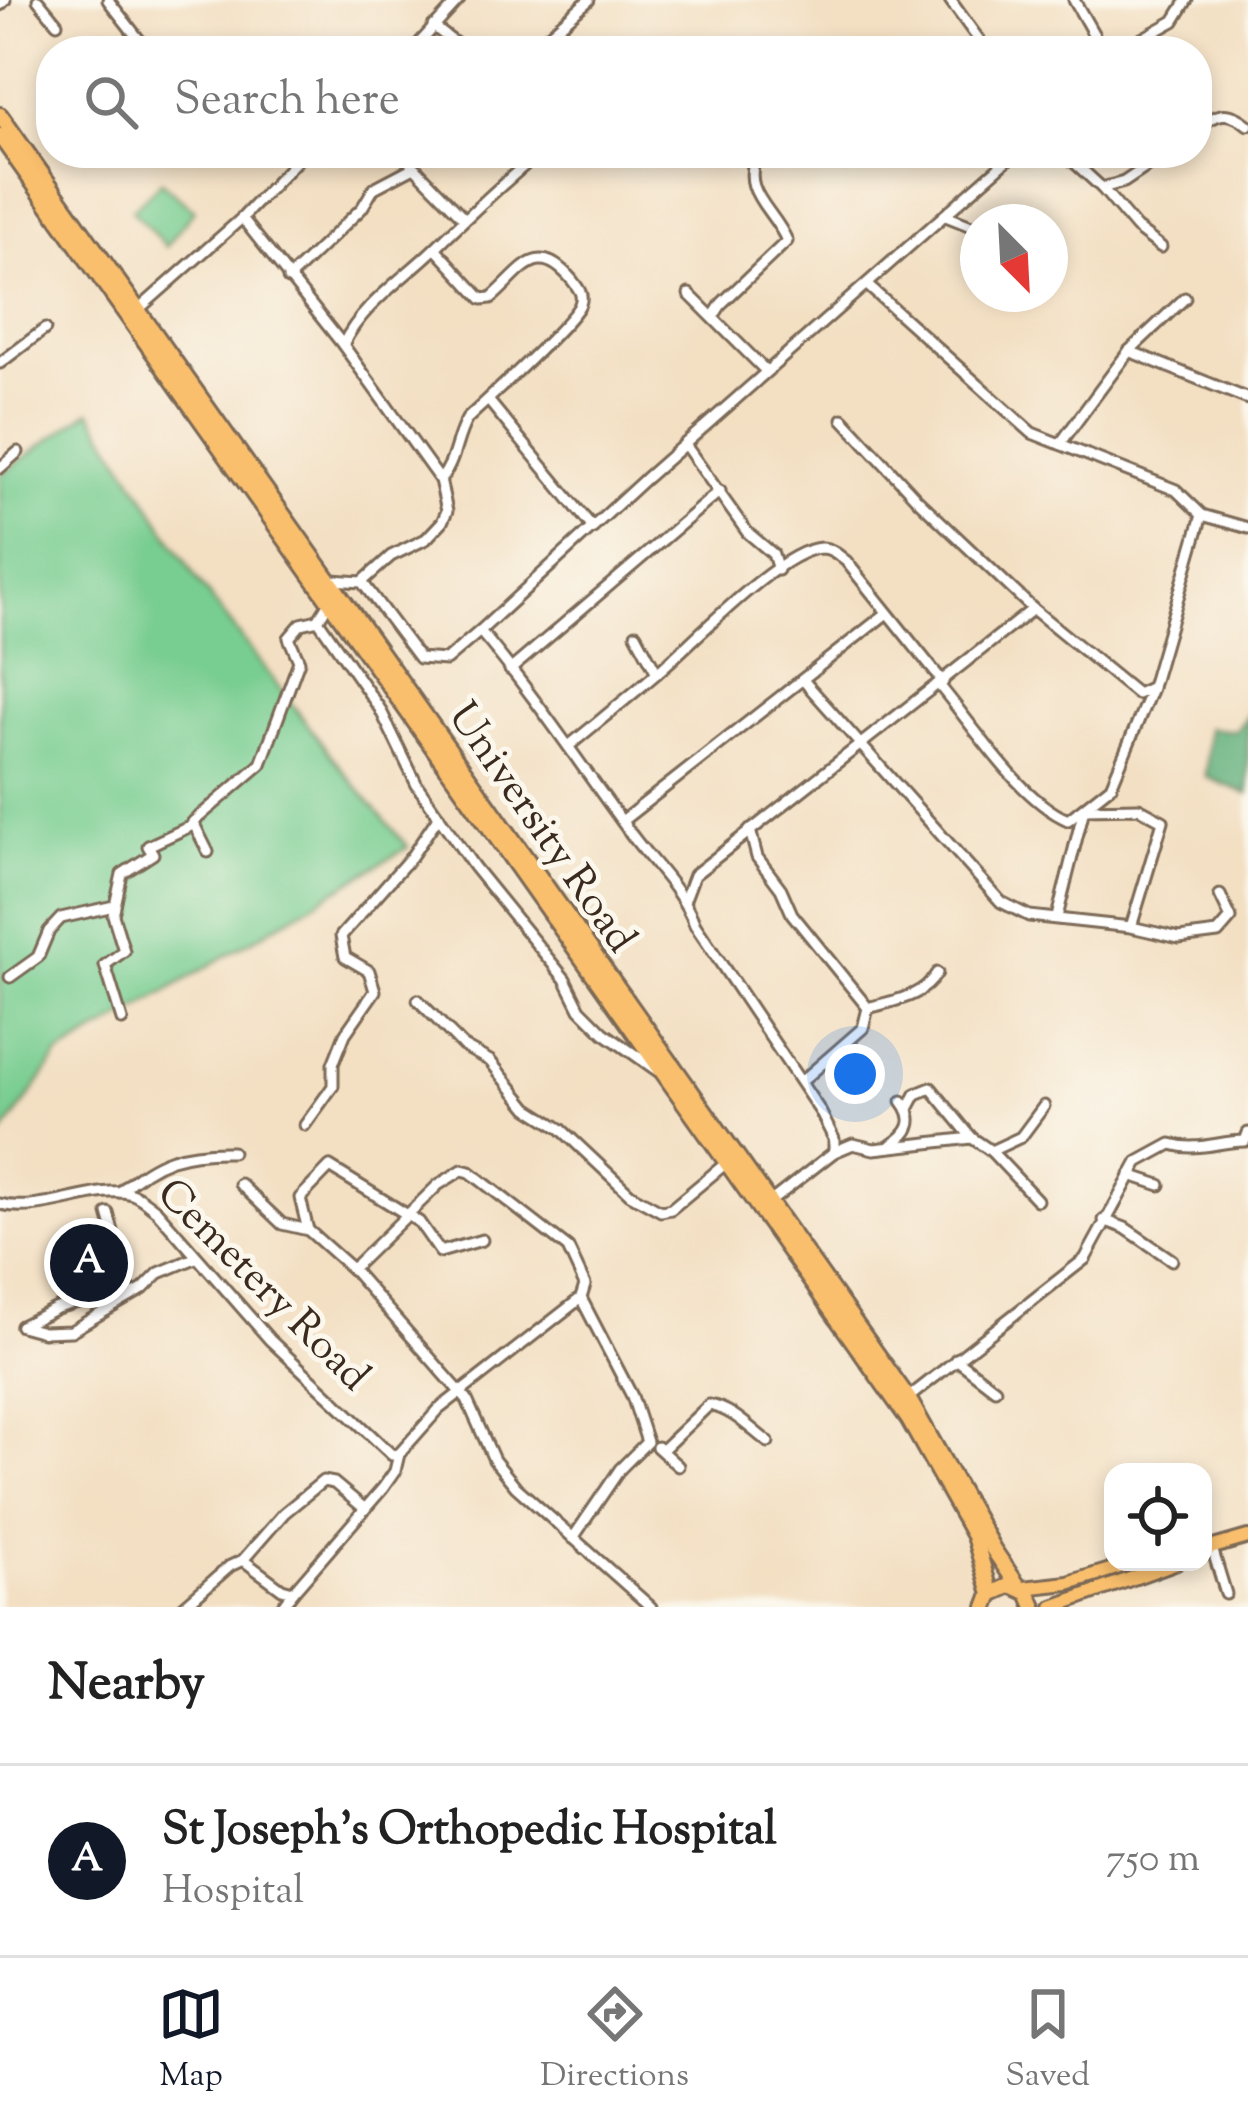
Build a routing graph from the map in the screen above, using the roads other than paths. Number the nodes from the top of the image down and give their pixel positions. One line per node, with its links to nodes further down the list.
1 (38, 0): 8 (street)
2 (108, 0): 10 (street)
3 (459, 0): 9 (street)
4 (589, 0): 13 (street)
5 (950, 0): 14 (street)
6 (1075, 0): 15 (street)
7 (1187, 0): 16 (street)
8 (57, 23)
9 (433, 26): 11 (street); 12 (street)
10 (136, 36)
11 (425, 36)
12 (446, 36)
13 (547, 36)
14 (976, 36)
15 (1095, 36)
16 (1147, 36)
17 (0, 115): 21 (highway, University Road)
18 (1212, 119): 19 (street)
19 (1248, 125)
20 (0, 136): 64 (highway, University Road)
21 (36, 166)
22 (38, 168): 42 (highway, University Road)
23 (290, 168): 33 (street)
24 (412, 168): 38 (street)
25 (415, 168): 34 (street)
26 (521, 168): 34 (street)
27 (753, 168): 43 (street)
28 (999, 168): 32 (street)
29 (1080, 168): 31 (street)
30 (1145, 168): 31 (street)
31 (1102, 188): 36 (street)
32 (946, 216): 35 (street); 39 (street)
33 (242, 218): 38 (street); 42 (street)
34 (464, 218): 37 (street)
35 (960, 222)
36 (1161, 247)
37 (435, 248): 45 (street); 50 (street)
38 (288, 279): 45 (street)
39 (867, 285): 48 (street); 52 (street)
40 (689, 294): 43 (street)
41 (1185, 298): 46 (street)
42 (138, 310): 62 (highway, University Road)
43 (713, 317): 48 (street)
44 (46, 328): 47 (street)
45 (343, 345): 56 (street)
46 (1129, 351): 49 (street); 52 (street)
47 (0, 362)
48 (766, 371): 53 (street)
49 (1248, 399)
50 (488, 400): 56 (street); 59 (street)
51 (843, 419): 65 (street)
52 (1060, 444): 58 (street)
53 (686, 446): 57 (street); 59 (street)
54 (18, 452): 55 (street)
55 (0, 468)
56 (440, 480): 63 (street)
57 (720, 491): 61 (street); 70 (street)
58 (1202, 515): 60 (street); 74 (street)
59 (593, 528): 68 (street)
60 (1248, 528)
61 (778, 570): 66 (street); 71 (street)
62 (332, 580): 63 (street); 111 (highway, University Road)
63 (362, 582): 68 (street)
64 (328, 604): 67 (street); 93 (highway, University Road)
65 (1033, 609): 73 (street); 74 (street)
66 (887, 613): 72 (street); 73 (street)
67 (318, 620): 78 (street); 80 (street)
68 (480, 631): 70 (street)
69 (635, 634): 71 (street)
70 (510, 670): 76 (street)
71 (657, 673): 76 (street)
72 (803, 680): 75 (street); 79 (street)
73 (941, 684): 75 (street); 77 (street)
74 (1152, 687): 77 (street)
75 (861, 744): 81 (street); 86 (street)
76 (569, 746): 79 (street)
77 (1084, 809): 86 (street); 87 (street)
78 (439, 816): 93 (street); 96 (street)
79 (622, 821): 84 (street)
80 (193, 825): 82 (street); 85 (street)
81 (750, 830): 84 (street); 91 (street)
82 (208, 852)
83 (1220, 895): 87 (street)
84 (685, 899): 94 (street)
85 (114, 906): 89 (street); 92 (street)
86 (1057, 917): 87 (street)
87 (1131, 927)
88 (937, 973): 91 (street)
89 (10, 977)
90 (418, 1000): 105 (street)
91 (868, 1008): 94 (street)
92 (122, 1020)
93 (658, 1071): 105 (highway, University Road)
94 (801, 1082): 102 (street)
95 (1044, 1106): 103 (street)
96 (304, 1125)
97 (909, 1132): 99 (street); 100 (street); 101 (street)
98 (1248, 1133): 106 (street)
99 (972, 1138): 100 (street); 103 (street)
100 (907, 1146): 101 (street)
101 (886, 1148): 102 (street)
102 (834, 1151): 111 (street)
103 (991, 1151): 110 (street)
104 (232, 1152): 109 (street)
105 (725, 1164): 143 (highway, University Road)
106 (1130, 1175): 108 (street); 115 (street)
107 (241, 1184): 116 (street)
108 (1160, 1185)
109 (120, 1192): 112 (street, Cemetery Road); 118 (street, Cemetery Road)
110 (1036, 1200)
111 (770, 1202): 126 (highway, University Road)
112 (0, 1204)
113 (108, 1213): 121 (street)
114 (407, 1216): 116 (street); 117 (street); 120 (street); 122 (street)
115 (1104, 1220): 119 (street); 123 (street)
116 (308, 1230): 120 (street)
117 (482, 1240)
118 (196, 1258): 121 (street); 130 (street, Cemetery Road)
119 (1172, 1260)
120 (352, 1269): 125 (street)
121 (130, 1294): 121 (street)
122 (581, 1298): 125 (street); 127 (street)
123 (956, 1360): 124 (street); 126 (street)
124 (995, 1389)
125 (460, 1392): 130 (street); 133 (street)
126 (908, 1398): 140 (highway, University Road)
127 (647, 1442): 129 (street); 133 (street)
128 (768, 1442): 129 (street)
129 (662, 1450): 131 (street)
130 (399, 1454): 132 (street)
131 (678, 1466)
132 (365, 1509): 137 (street); 141 (street)
133 (573, 1538): 146 (street)
134 (1248, 1538): 135 (main road)
135 (1212, 1548)
136 (1212, 1559): 142 (street)
137 (243, 1560): 141 (street); 144 (street)
138 (1107, 1571): 140 (main road)
139 (1152, 1571): 149 (main road)
140 (1021, 1587): 143 (highway); 148 (highway, University Road)
141 (293, 1592): 145 (street)
142 (1226, 1594)
143 (989, 1600): 147 (main road)
144 (183, 1607)
145 (282, 1607)
146 (652, 1607)
147 (973, 1607)
148 (1034, 1607)
149 (1053, 1607)

